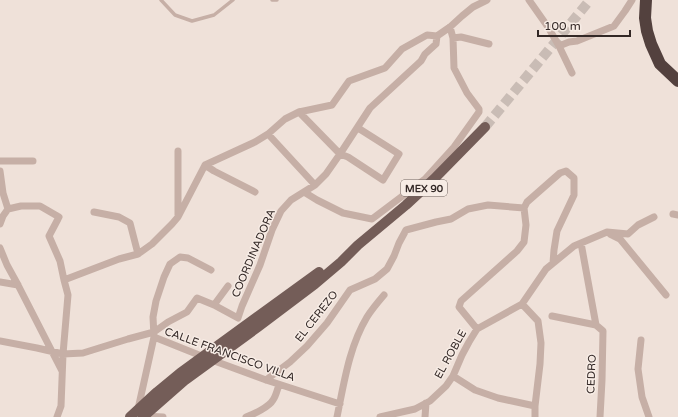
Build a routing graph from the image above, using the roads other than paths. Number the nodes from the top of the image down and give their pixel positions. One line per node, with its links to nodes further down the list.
1 (161, 0): 2 (lane)
2 (233, 0)
3 (272, 0): 4 (lane)
4 (276, 0)
5 (487, 0): 9 (street)
6 (529, 0): 13 (street)
7 (632, 0): 13 (street)
8 (646, 0): 15 (highway)
9 (450, 27): 10 (street); 11 (street)
10 (437, 36): 16 (street); 18 (street, COORDINADORA)
11 (453, 38): 12 (street); 28 (street)
12 (489, 44)
13 (559, 46): 14 (street)
14 (572, 73)
15 (678, 81)
16 (299, 112): 19 (street); 21 (street)
17 (485, 127): 66 (main road, MEX 90)
18 (358, 128): 21 (street, COORDINADORA); 21 (street)
19 (268, 134): 24 (street); 26 (street)
20 (178, 151): 32 (street)
21 (340, 154): 26 (street, COORDINADORA)
22 (0, 161): 23 (street)
23 (33, 161)
24 (205, 165): 27 (street); 32 (street)
25 (0, 171): 30 (street)
26 (315, 185): 28 (street, COORDINADORA)
27 (255, 192)
28 (304, 192): 48 (street, COORDINADORA)
29 (524, 208): 39 (street); 51 (street); 59 (street, EL CEREZO)
30 (8, 210): 34 (street); 41 (street)
31 (94, 212): 38 (street)
32 (178, 217): 38 (street)
33 (654, 217): 35 (street)
34 (0, 224)
35 (607, 232): 36 (street, EL ROBLE); 46 (street)
36 (581, 243): 39 (street, EL ROBLE); 50 (street)
37 (0, 248): 43 (street)
38 (138, 254): 41 (street)
39 (553, 263): 47 (street, EL ROBLE)
40 (211, 270): 52 (street)
41 (64, 280): 56 (street)
42 (0, 282): 43 (street)
43 (18, 285): 55 (street)
44 (228, 286): 48 (street)
45 (384, 295): 62 (street)
46 (666, 295)
47 (522, 304): 51 (street, EL ROBLE); 63 (street)
48 (214, 305): 52 (street, COORDINADORA)
49 (552, 316): 50 (street)
50 (596, 325): 73 (street, CEDRO)
51 (477, 329): 58 (street, EL ROBLE)
52 (154, 335): 56 (street, CALLE FRANCISCO VILLA); 59 (street, CALLE FRANCISCO VILLA); 66 (street)
53 (641, 340): 74 (street)
54 (0, 341): 55 (street, CALLE FRANCISCO VILLA)
55 (51, 351): 56 (street, CALLE FRANCISCO VILLA); 57 (street)
56 (63, 354): 57 (street)
57 (62, 372): 65 (street)
58 (452, 376): 61 (street, EL ROBLE); 63 (street)
59 (266, 380): 60 (street, CALLE FRANCISCO VILLA)
60 (279, 385): 62 (street, CALLE FRANCISCO VILLA); 64 (street)
61 (426, 403): 70 (street, EL ROBLE); 71 (street)
62 (340, 404): 69 (street)
63 (535, 406): 72 (street)
64 (257, 415): 68 (street)
65 (57, 417)
66 (136, 417): 67 (street)
67 (163, 417)
68 (246, 417)
69 (337, 417)
70 (380, 417)
71 (425, 417)
72 (535, 417)
73 (600, 417)
74 (649, 417)

